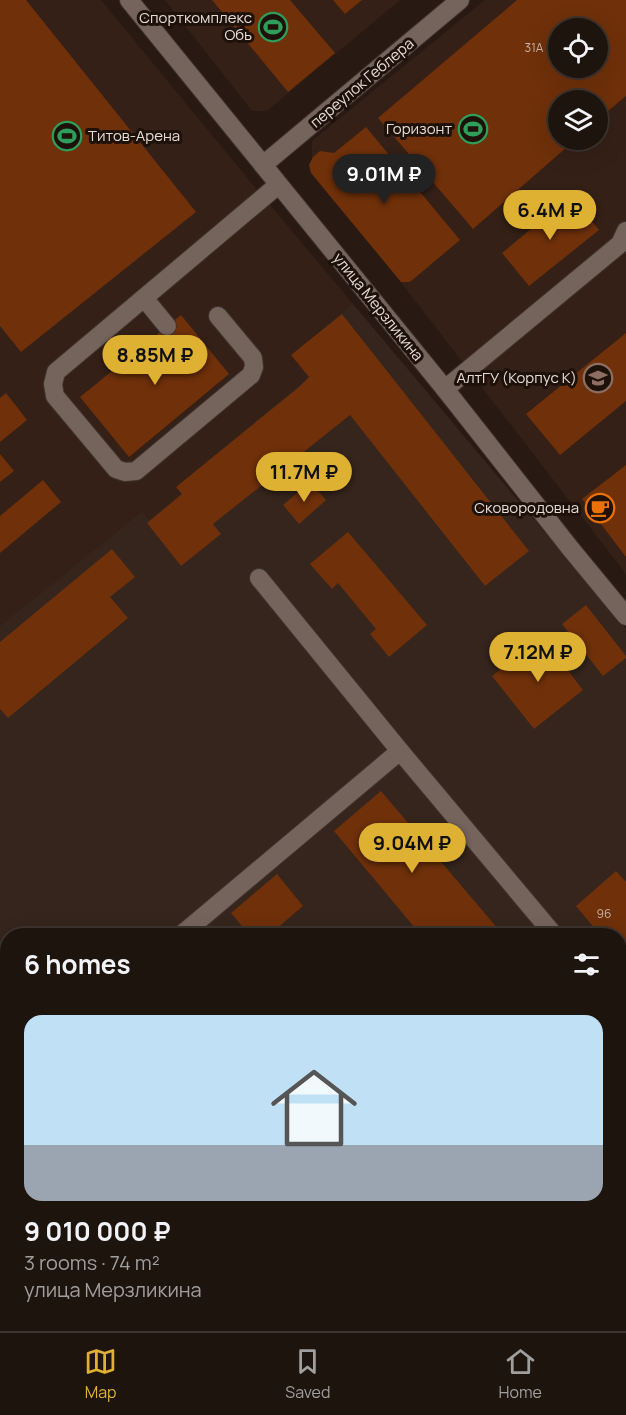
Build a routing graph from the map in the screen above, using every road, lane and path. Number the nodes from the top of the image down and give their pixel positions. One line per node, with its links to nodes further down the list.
1 (129, 0): 3 (street, улица Мерзликина)
2 (460, 0): 3 (street, переулок Геблера)
3 (263, 165): 4 (street, улица Мерзликина)
4 (278, 185): 6 (street); 9 (street, улица Мерзликина)
5 (626, 231): 9 (street)
6 (144, 298): 7 (street); 8 (street)
7 (218, 316)
8 (167, 326)
9 (446, 389): 11 (street, улица Мерзликина)
10 (258, 578): 12 (street)
11 (626, 616)
12 (400, 751): 13 (street); 14 (street)
13 (190, 928)
14 (548, 928)

